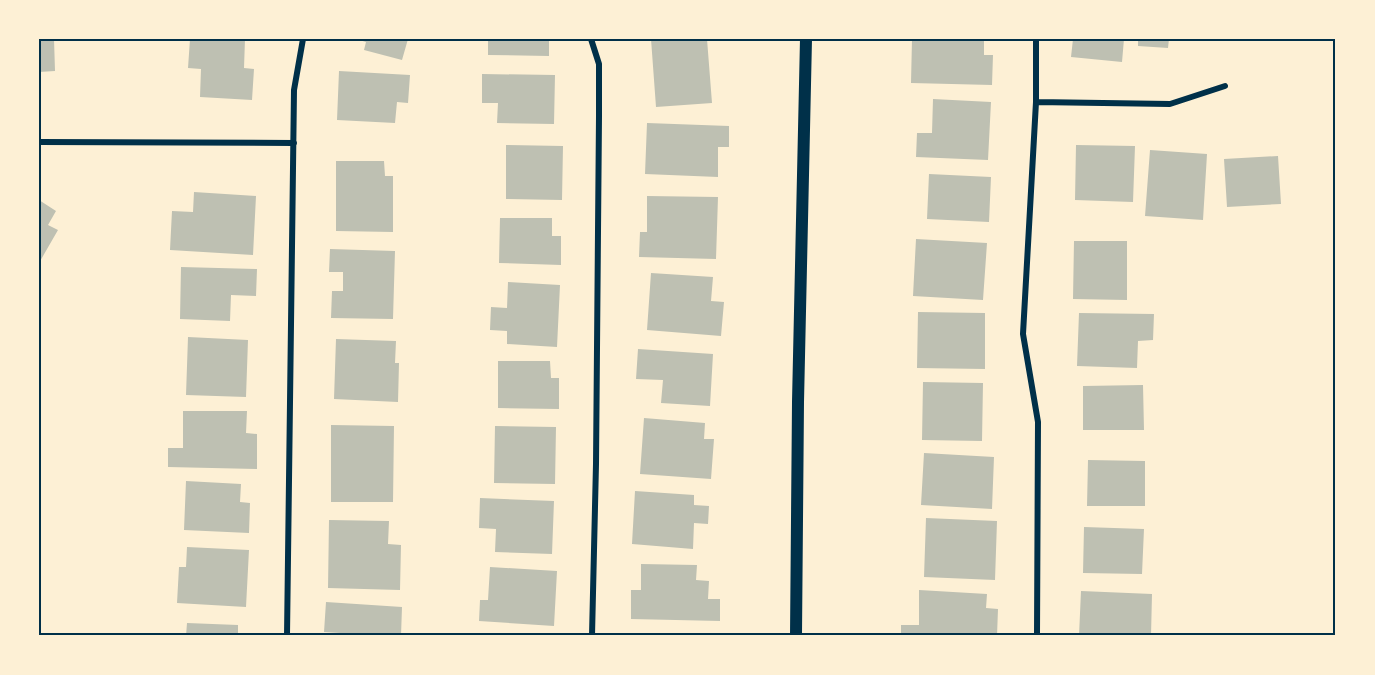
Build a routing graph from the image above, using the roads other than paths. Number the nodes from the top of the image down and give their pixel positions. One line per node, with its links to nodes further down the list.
1 (303, 39): 8 (street)
2 (591, 39): 10 (street)
3 (807, 39): 11 (main road)
4 (1036, 39): 6 (street)
5 (1225, 86): 6 (street)
6 (1036, 102): 12 (street)
7 (39, 141): 8 (street)
8 (294, 143): 9 (street)
9 (287, 636)
10 (592, 636)
11 (796, 636)
12 (1037, 636)

